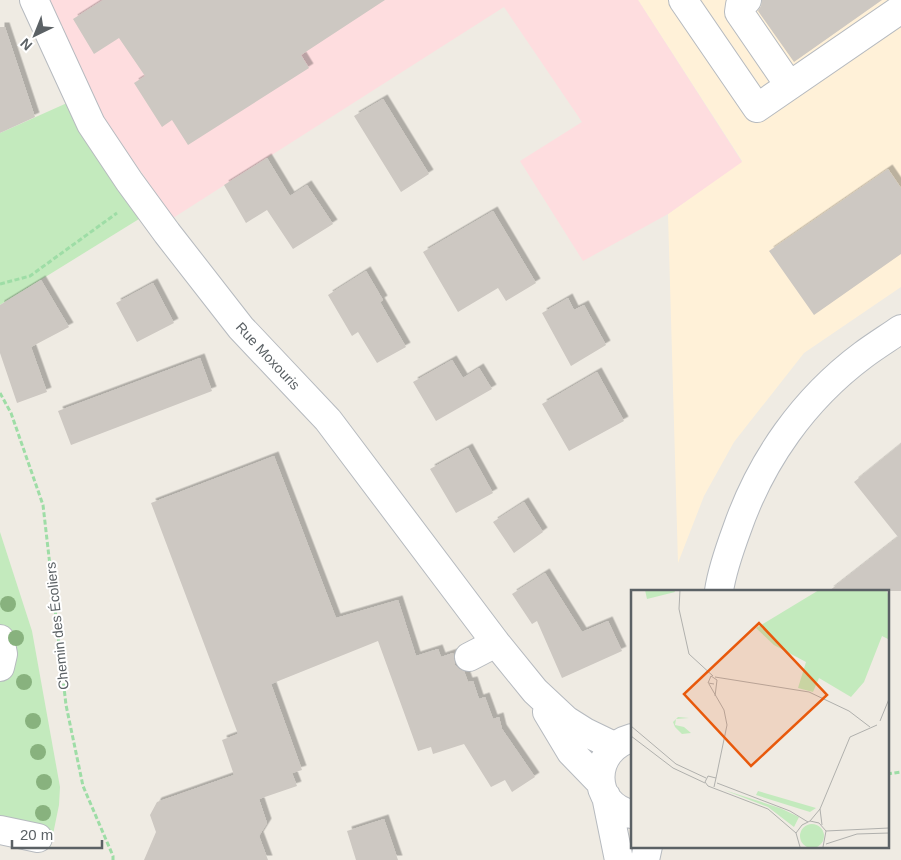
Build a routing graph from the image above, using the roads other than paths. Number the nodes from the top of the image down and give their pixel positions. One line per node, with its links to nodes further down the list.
1 (34, 0): 9 (street, Rue Moxouris)
2 (684, 0): 5 (street)
3 (747, 0): 5 (street)
4 (901, 9): 5 (street)
5 (789, 86)
6 (901, 329): 7 (street)
7 (719, 590)
8 (0, 639): 11 (street)
9 (496, 643): 10 (street); 12 (street, Rue Moxouris)
10 (469, 657)
11 (0, 667)
12 (535, 691): 13 (street, Rue Moxouris); 14 (street, Rue Moxouris)
13 (623, 742): 14 (street)
14 (604, 790): 15 (street, Rue Moxouris); 18 (street)
15 (631, 814)
16 (0, 830): 17 (street)
17 (38, 838)
18 (619, 860)

